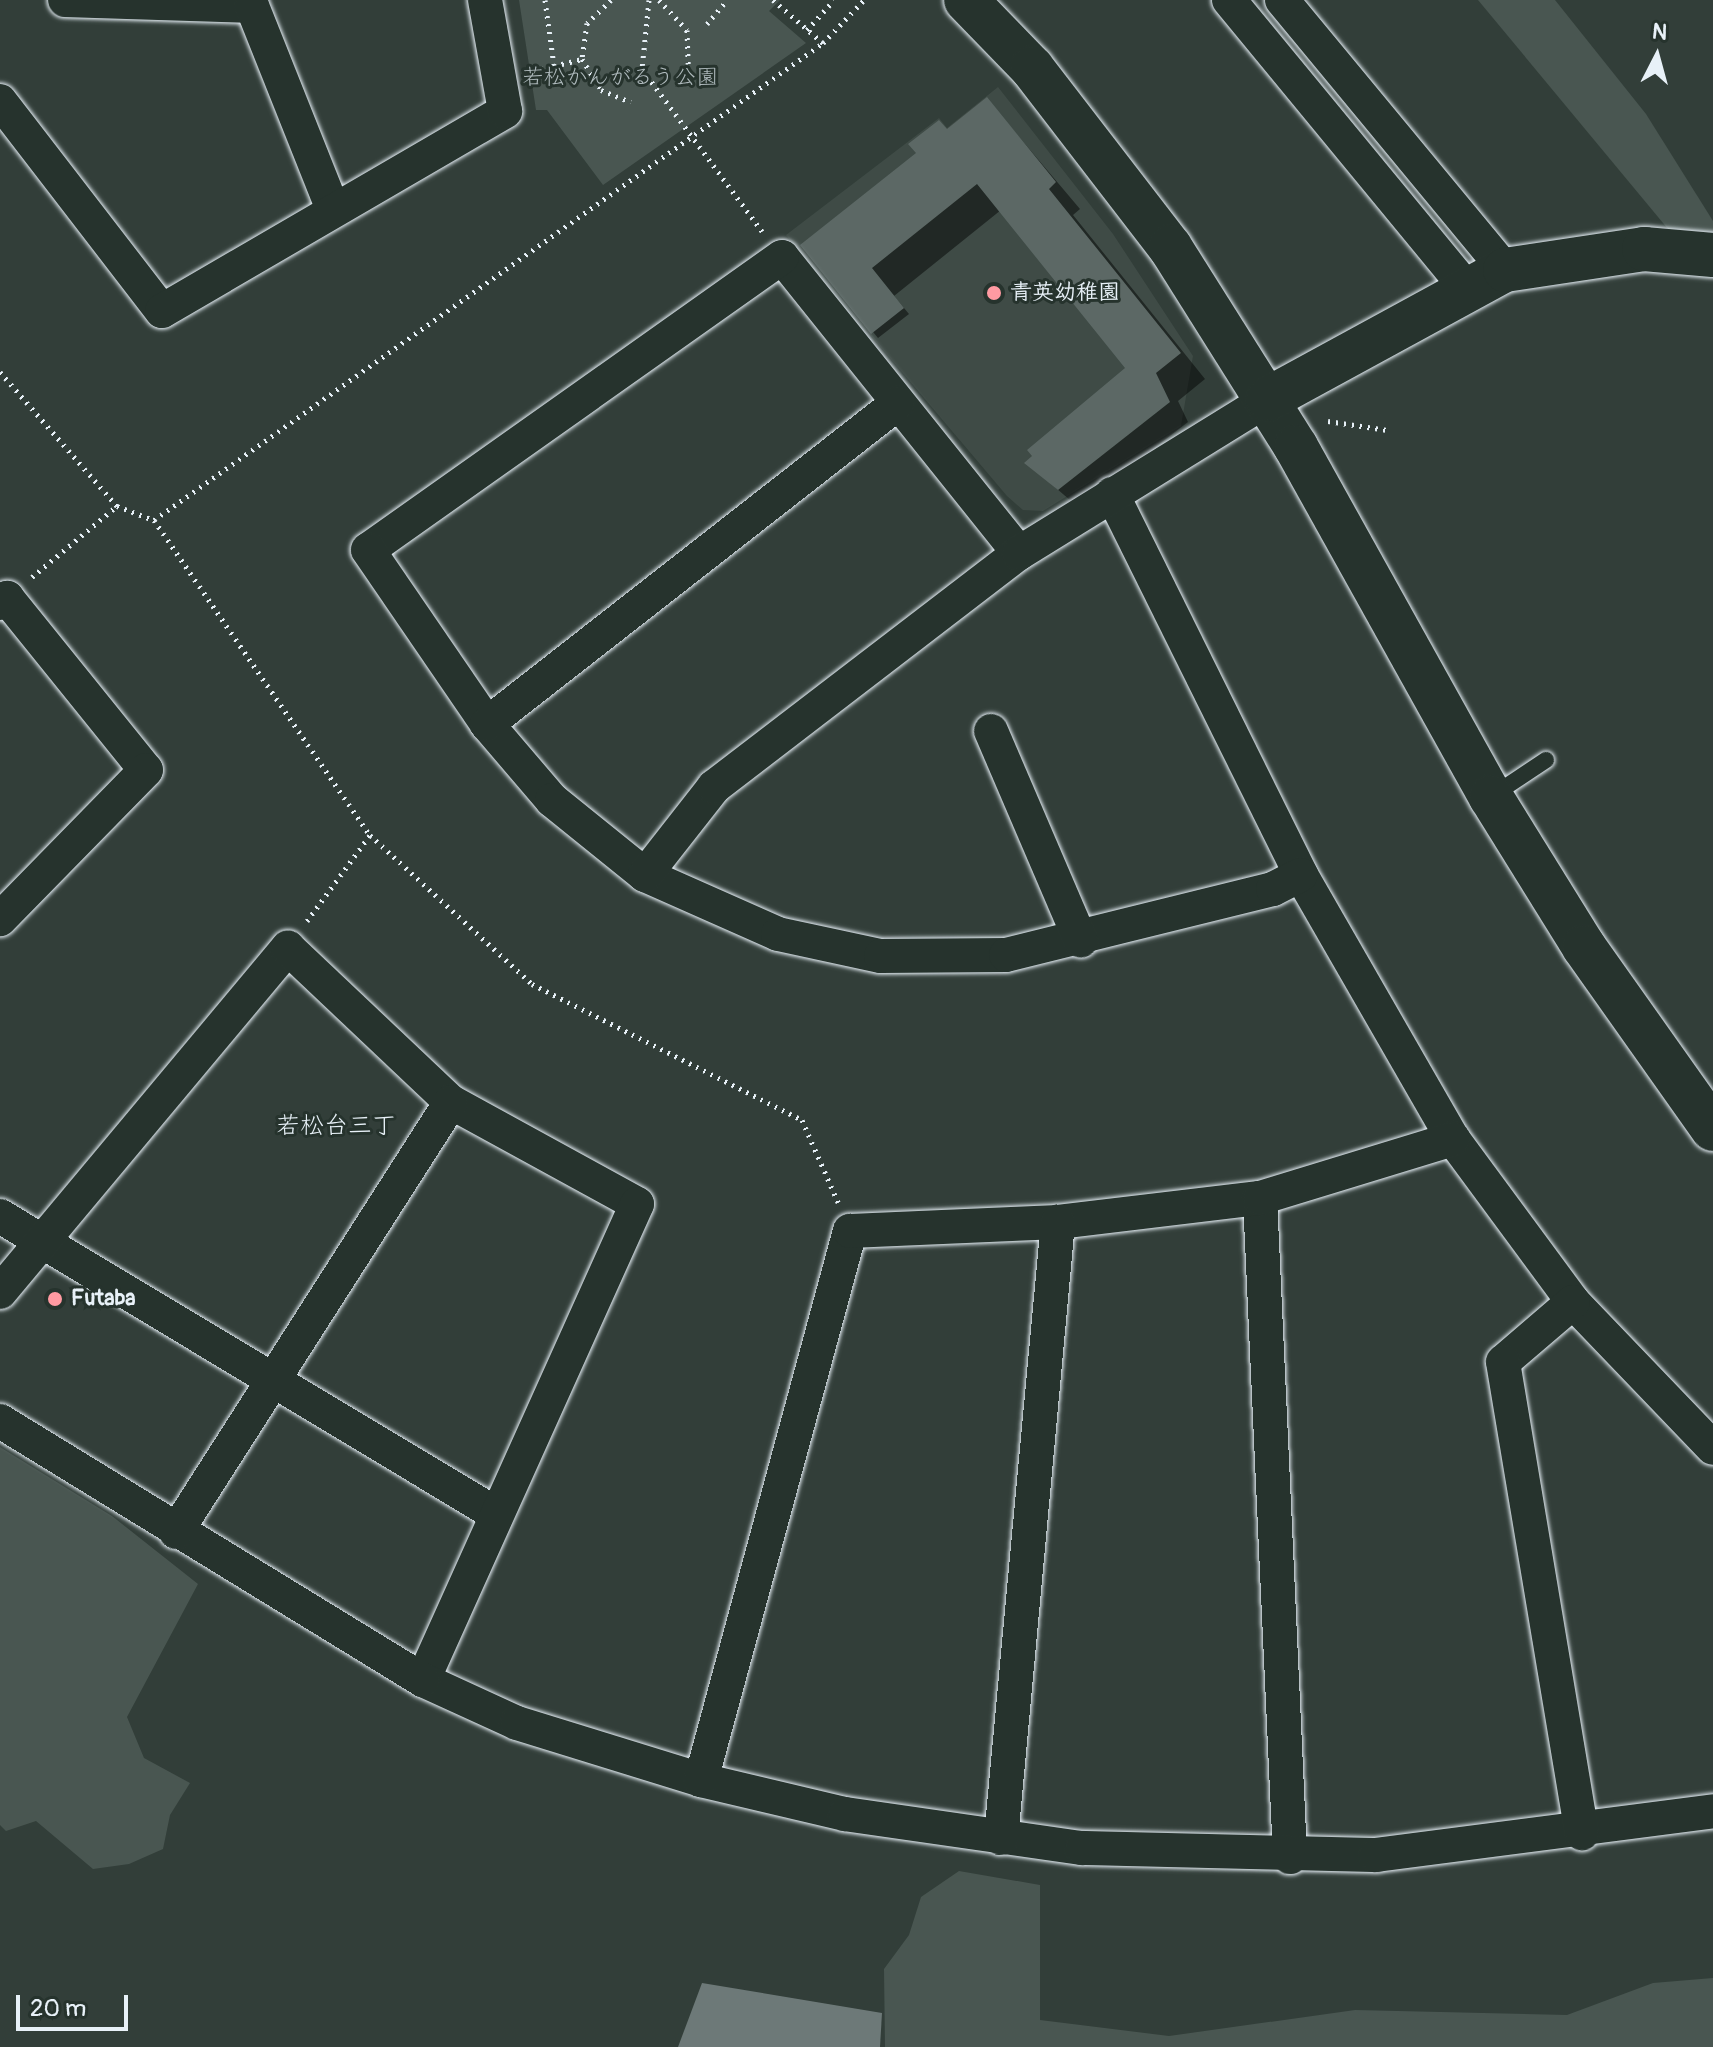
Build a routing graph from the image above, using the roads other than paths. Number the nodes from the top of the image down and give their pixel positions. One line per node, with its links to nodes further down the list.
1 (65, 0): 7 (street)
2 (485, 0): 7 (street)
3 (966, 0): 10 (street)
4 (1229, 0): 9 (street)
5 (1282, 0): 9 (street)
6 (0, 101): 7 (street)
7 (333, 210)
8 (1713, 255): 9 (street)
9 (1486, 280): 10 (street)
10 (1268, 399): 12 (street); 18 (street)
11 (898, 403): 13 (street); 15 (street); 15 (street)
12 (1112, 494): 13 (street); 20 (street)
13 (1019, 553): 19 (street)
14 (4, 600): 21 (street)
15 (487, 724): 19 (street)
16 (991, 731): 22 (street)
17 (1546, 760): 18 (lane)
18 (1491, 797): 24 (street)
19 (645, 875): 22 (street)
20 (1301, 875): 22 (street); 25 (street)
21 (0, 919)
22 (1081, 941)
23 (451, 1102): 29 (street); 32 (street); 35 (street)
24 (1713, 1129)
25 (1453, 1139): 26 (street); 31 (street)
26 (1260, 1198): 28 (street); 42 (street)
27 (0, 1216): 29 (street)
28 (1058, 1222): 38 (street); 41 (street)
29 (40, 1240): 30 (street); 32 (street)
30 (0, 1292)
31 (1573, 1302): 34 (street); 40 (street)
32 (268, 1383): 35 (street); 36 (street)
33 (0, 1421): 36 (street)
34 (1713, 1448)
35 (496, 1514): 37 (street)
36 (176, 1532): 37 (street)
37 (423, 1680): 38 (street)
38 (701, 1780): 41 (street)
39 (1713, 1811): 40 (street)
40 (1582, 1833): 42 (street)
41 (1001, 1838): 42 (street)
42 (1290, 1857)

